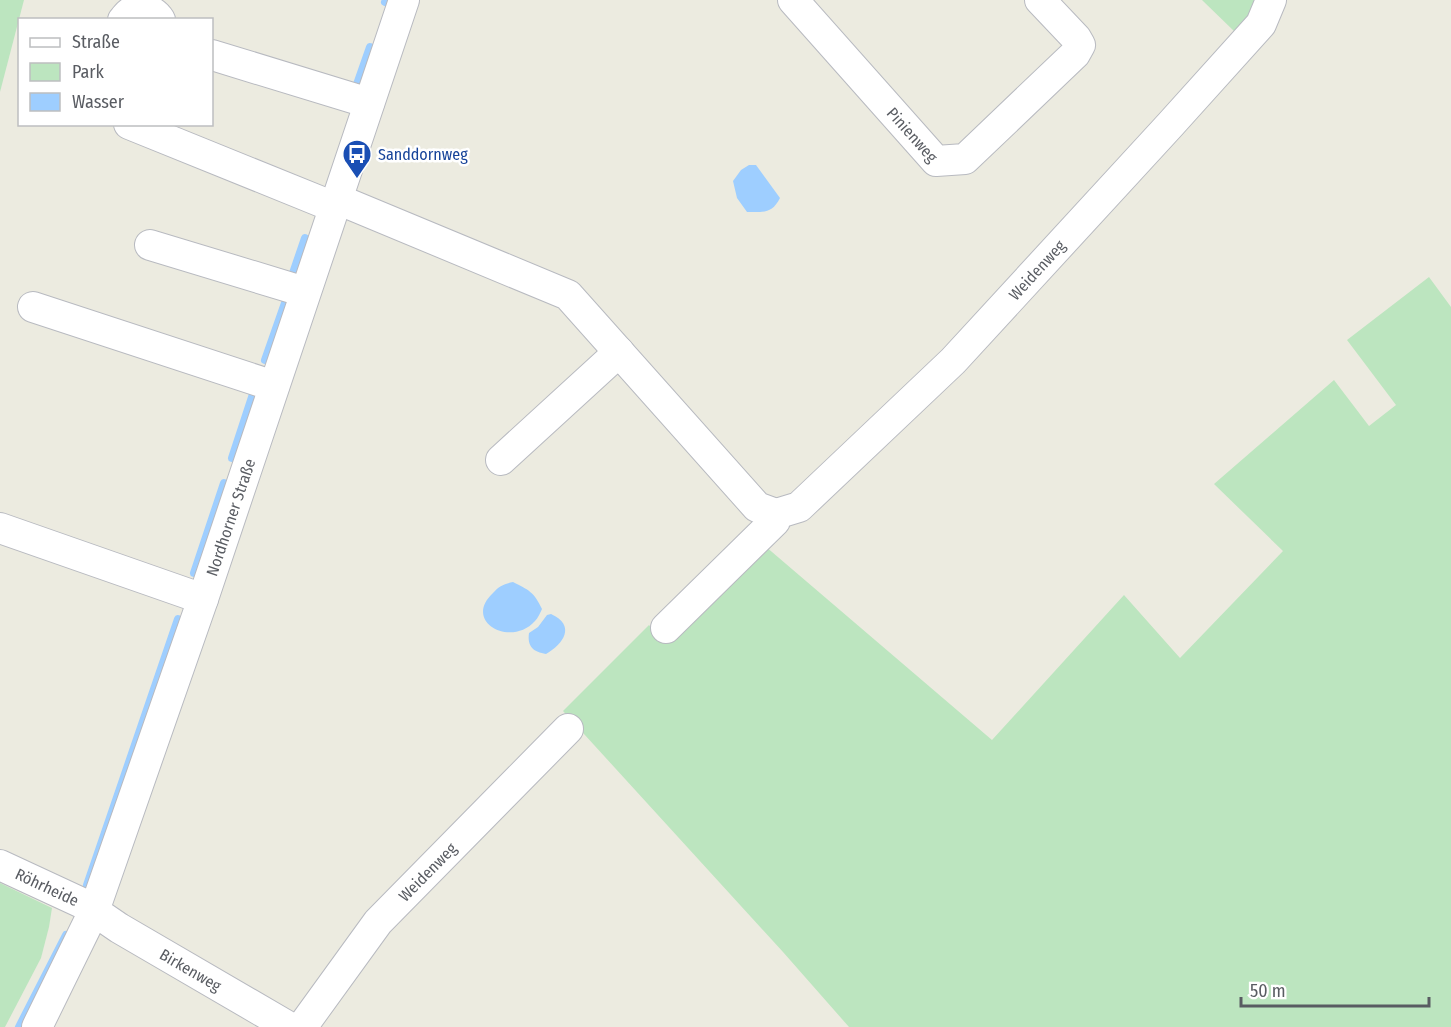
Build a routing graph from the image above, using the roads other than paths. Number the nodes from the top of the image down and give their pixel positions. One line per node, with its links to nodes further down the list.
1 (404, 0): 8 (street, Nordhorner Straße)
2 (793, 0): 3 (street, Pinienweg)
3 (1040, 0)
4 (1271, 0): 17 (street, Weidenweg)
5 (125, 18): 6 (street)
6 (159, 18)
7 (213, 55): 8 (street)
8 (369, 103): 10 (street, Nordhorner Straße)
9 (134, 126): 10 (street)
10 (336, 203): 12 (street, Nordhorner Straße); 14 (street)
11 (150, 245): 12 (street)
12 (305, 292): 15 (street, Nordhorner Straße)
13 (33, 307): 15 (street)
14 (619, 352): 16 (street); 17 (street)
15 (274, 386): 19 (street, Nordhorner Straße)
16 (501, 460)
17 (776, 513): 20 (street)
18 (0, 528): 19 (street)
19 (203, 599): 23 (street, Nordhorner Straße)
20 (666, 628)
21 (568, 729): 26 (street, Weidenweg)
22 (0, 865): 23 (street, Röhrheide)
23 (94, 910): 24 (street, Nordhorner Straße); 25 (street, Birkenweg)
24 (37, 1027)
25 (289, 1027)
26 (302, 1027)

